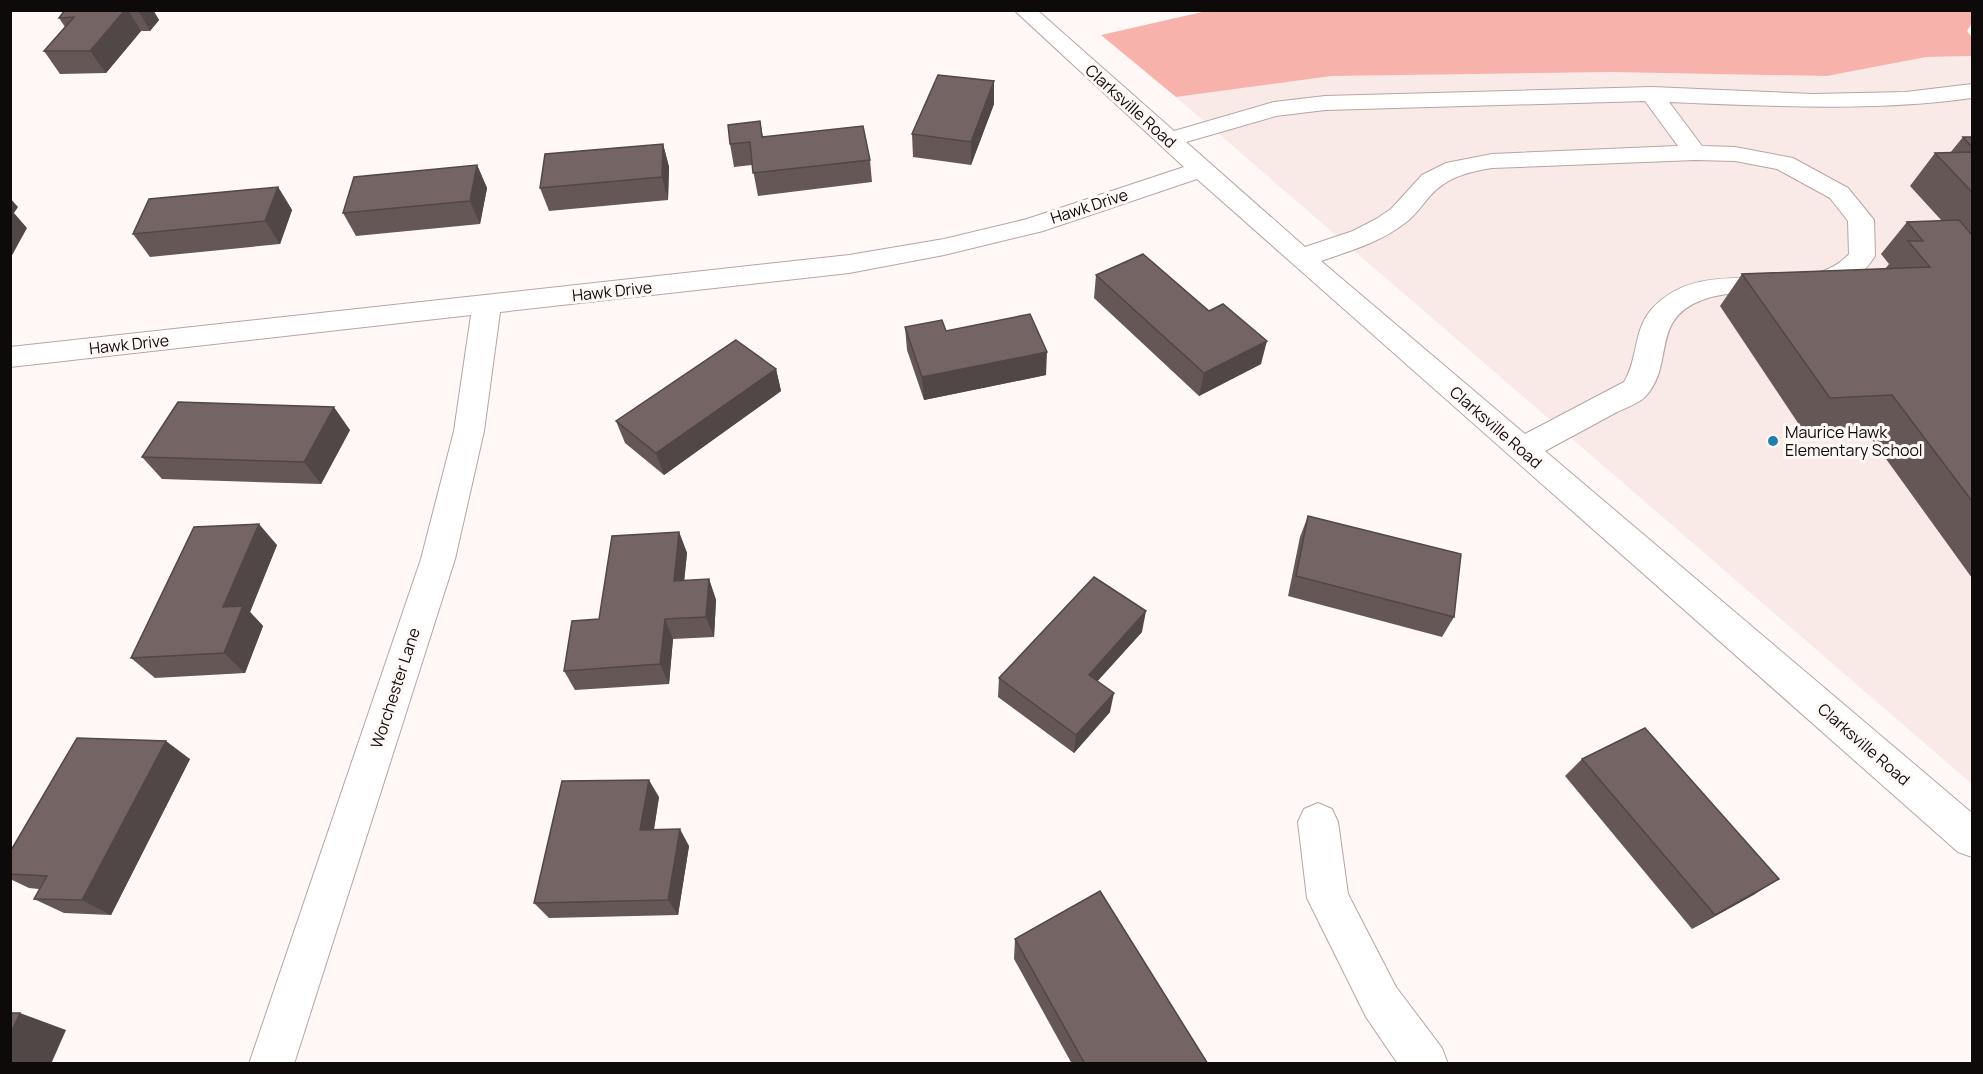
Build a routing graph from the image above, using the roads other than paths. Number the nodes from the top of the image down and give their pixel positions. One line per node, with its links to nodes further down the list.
1 (1024, 10): 4 (street, Clarksville Road)
2 (1972, 91): 3 (street)
3 (1652, 94): 4 (street); 5 (street)
4 (1169, 140): 6 (street, Clarksville Road)
5 (1695, 153): 7 (street); 10 (street)
6 (1202, 169): 7 (street, Clarksville Road); 8 (street, Hawk Drive)
7 (1301, 258): 10 (street, Clarksville Road)
8 (487, 304): 9 (street, Hawk Drive); 13 (street, Worchester Lane)
9 (10, 357)
10 (1522, 449): 12 (street, Clarksville Road)
11 (1318, 822): 14 (street)
12 (1972, 838)
13 (271, 1064)
14 (1426, 1064)

